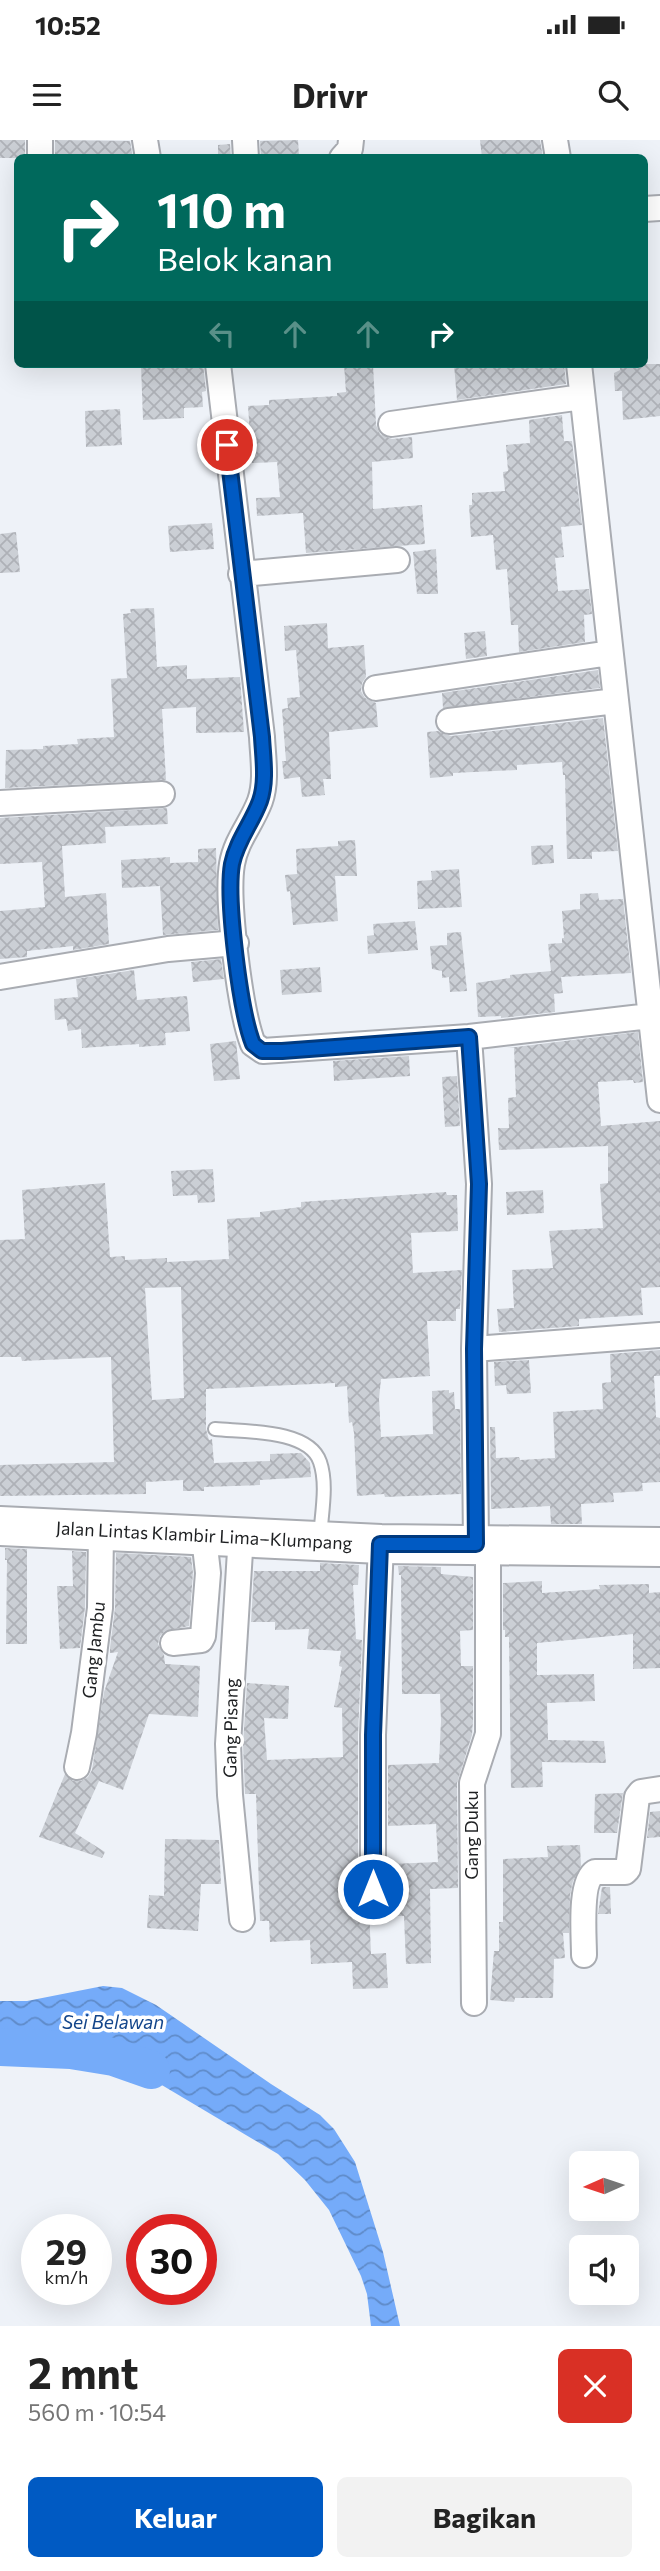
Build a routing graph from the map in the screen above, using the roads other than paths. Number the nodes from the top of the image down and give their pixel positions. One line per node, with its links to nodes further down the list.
1 (218, 368): 6 (street)
2 (579, 368): 3 (street)
3 (582, 397): 4 (street); 7 (street)
4 (391, 424)
5 (397, 559): 6 (street)
6 (241, 575): 15 (street)
7 (610, 653): 8 (street); 9 (street)
8 (376, 688)
9 (616, 701): 10 (street); 13 (street)
10 (449, 721)
11 (162, 793): 12 (street)
12 (0, 803)
13 (648, 876): 14 (street)
14 (651, 942): 17 (street)
15 (236, 943): 16 (street); 18 (street)
16 (0, 977)
17 (650, 1016): 18 (street); 19 (street)
18 (469, 1037): 22 (street, Gang Duku)
19 (657, 1043): 20 (street)
20 (660, 1100)
21 (660, 1335): 22 (street)
22 (474, 1349): 29 (street, Gang Duku)
23 (215, 1429): 27 (lane)
24 (0, 1526): 25 (main road, Jalan Lintas Klambir Lima–Klumpang)
25 (101, 1531): 26 (main road, Jalan Lintas Klambir Lima–Klumpang); 32 (street, Gang Jambu)
26 (218, 1538): 27 (main road, Jalan Lintas Klambir Lima–Klumpang); 31 (street); 35 (street, Gang Pisang)
27 (320, 1541): 28 (main road, Jalan Lintas Klambir Lima–Klumpang)
28 (380, 1544): 29 (main road, Jalan Lintas Klambir Lima–Klumpang); 34 (street)
29 (482, 1544): 30 (main road, Jalan Lintas Klambir Lima–Klumpang); 37 (street, Gang Duku)
30 (660, 1547)
31 (173, 1643)
32 (77, 1767)
33 (660, 1789): 36 (street)
34 (373, 1889)
35 (242, 1919)
36 (584, 1955)
37 (474, 2003)

